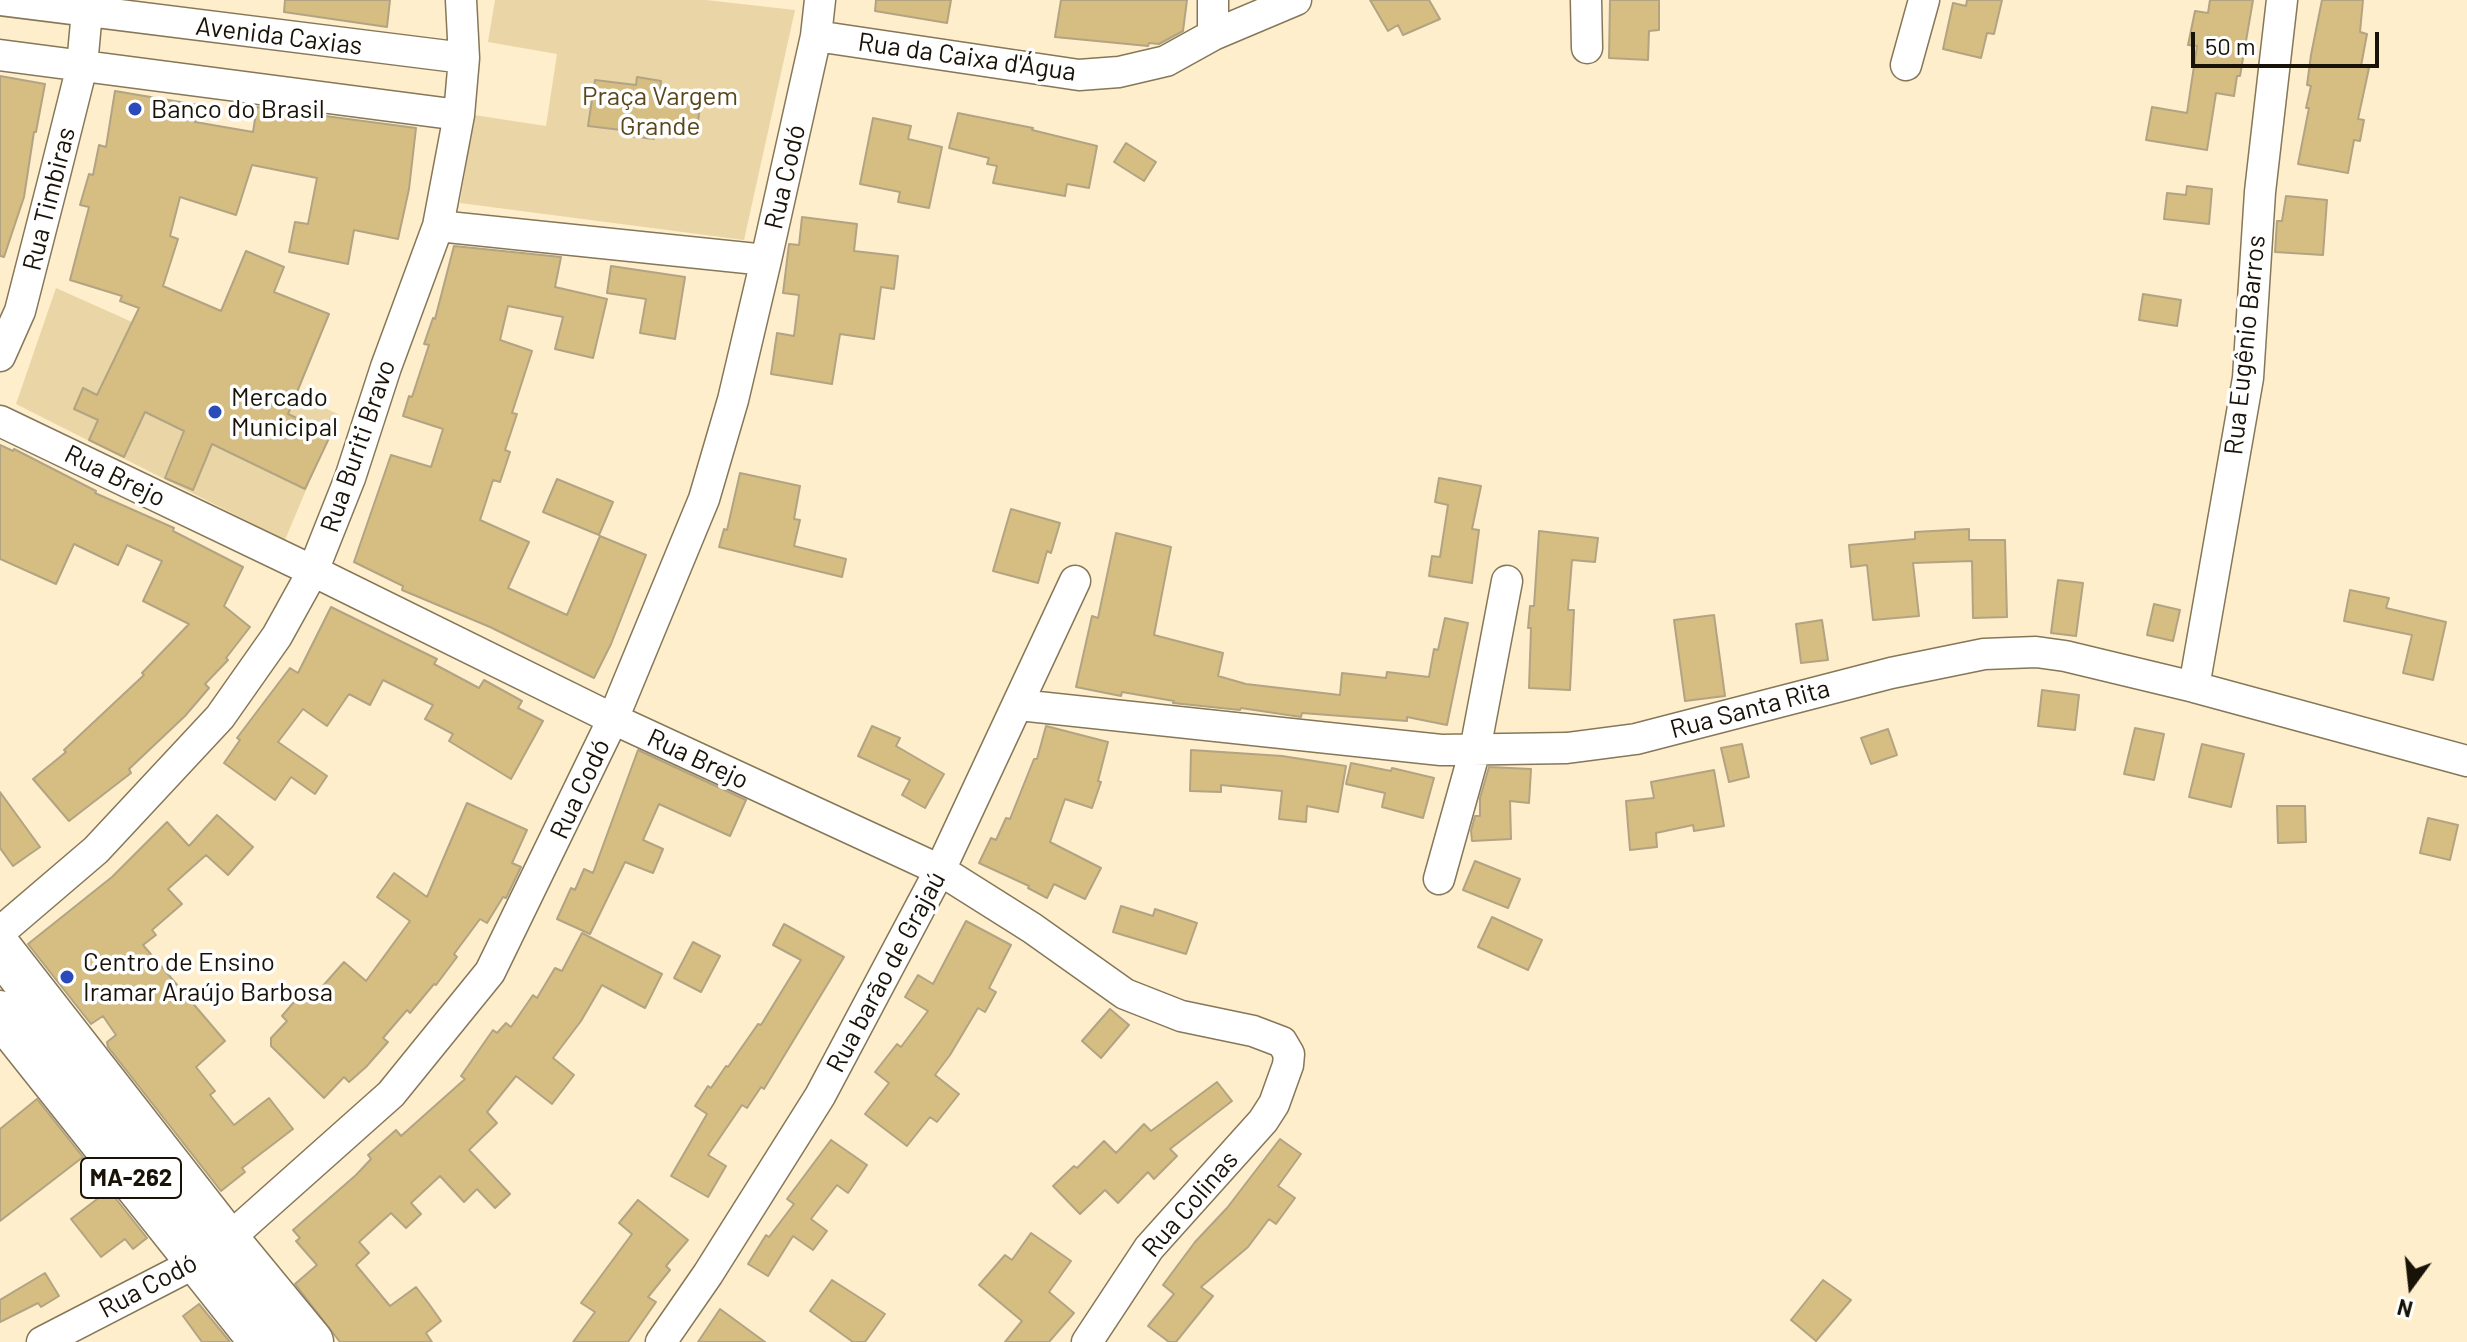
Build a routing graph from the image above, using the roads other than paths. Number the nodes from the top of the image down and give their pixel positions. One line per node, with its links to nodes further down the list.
1 (0, 0): 9 (street, Avenida Caxias)
2 (461, 0): 15 (street, Rua Buriti Bravo)
3 (820, 0): 11 (street, Rua Codó)
4 (1213, 0): 10 (street)
5 (1296, 0): 10 (street, Rua da Caixa d'Água)
6 (1586, 0): 12 (street)
7 (1924, 0): 14 (street)
8 (2282, 0): 23 (street, Rua Eugênio Barros)
9 (86, 29): 13 (street, Avenida Caxias); 15 (street, Avenida Caxias); 15 (street, Avenida Caxias); 18 (street, Rua Timbiras)
10 (1213, 35): 11 (street, Rua da Caixa d'Água)
11 (816, 36): 17 (street, Rua Codó)
12 (1587, 48)
13 (0, 55)
14 (1906, 65)
15 (461, 87): 16 (street, Rua Buriti Bravo)
16 (438, 226): 17 (street); 20 (street, Rua Buriti Bravo)
17 (766, 260): 25 (street, Rua Codó)
18 (0, 356)
19 (0, 421): 20 (street, Rua Brejo)
20 (313, 571): 25 (street, Rua Brejo); 30 (street, Rua Buriti Bravo)
21 (1075, 581): 24 (street, Rua barão de Grajaú)
22 (1507, 581): 26 (street)
23 (2194, 687): 26 (street, Rua Santa Rita); 27 (street, Rua Santa Rita)
24 (1019, 705): 26 (street, Rua Santa Rita); 28 (street, Rua barão de Grajaú)
25 (613, 719): 28 (street, Rua Brejo); 34 (street, Rua Codó)
26 (1475, 750): 29 (street)
27 (2467, 761)
28 (940, 870): 33 (street, Rua Brejo); 38 (street, Rua barão de Grajaú)
29 (1439, 879)
30 (0, 932)
31 (0, 949): 34 (main road)
32 (0, 1013): 34 (main road, MA-262)
33 (1288, 1065): 39 (street, Rua Colinas)
34 (212, 1251): 35 (street, Rua Codó); 36 (main road, MA-262); 37 (main road)
35 (42, 1342)
36 (262, 1342)
37 (311, 1342)
38 (661, 1342)
39 (1087, 1342)

